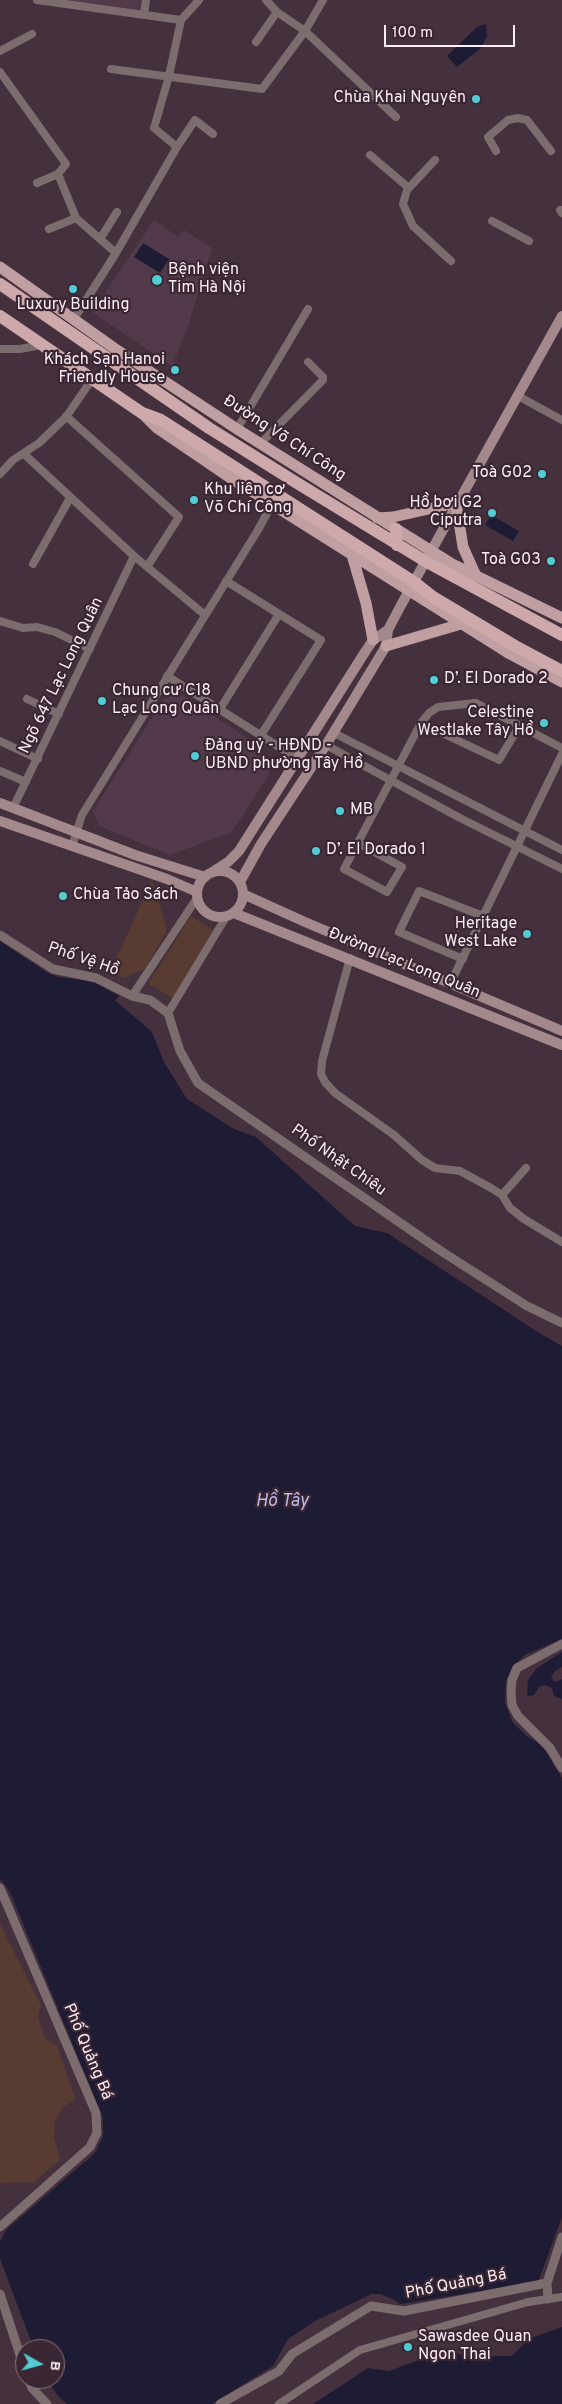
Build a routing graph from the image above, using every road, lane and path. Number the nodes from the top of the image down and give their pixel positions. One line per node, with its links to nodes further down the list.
1 (37, 0): 7 (street)
2 (146, 0): 7 (street)
3 (198, 0): 8 (street)
4 (266, 0): 6 (street)
5 (323, 0): 9 (street)
6 (277, 12): 9 (street); 11 (street)
7 (144, 15): 8 (street)
8 (181, 20): 15 (street)
9 (305, 31): 15 (street); 16 (street)
10 (32, 34): 12 (street)
11 (256, 42)
12 (0, 51)
13 (111, 69): 15 (street)
14 (0, 72): 23 (street)
15 (169, 76): 18 (street)
16 (396, 117)
17 (213, 134): 18 (street)
18 (177, 147): 32 (street)
19 (496, 151): 20 (street)
20 (551, 151)
21 (370, 155): 25 (street)
22 (435, 160): 25 (street)
23 (58, 174): 24 (street); 27 (street)
24 (37, 183)
25 (410, 188): 33 (street)
26 (118, 212): 30 (street)
27 (76, 218): 29 (street); 30 (street)
28 (492, 221): 31 (street)
29 (49, 229)
30 (100, 239): 32 (street)
31 (529, 240)
32 (116, 253): 39 (street)
33 (451, 261)
34 (0, 267): 39 (main road, Đường Võ Chí Công)
35 (0, 284): 57 (highway, Đường Võ Chí Công)
36 (308, 310): 48 (street)
37 (0, 316): 40 (highway)
38 (562, 316): 44 (main road)
39 (74, 319): 48 (main road, Đường Võ Chí Công)
40 (44, 344): 41 (street); 43 (highway)
41 (0, 349)
42 (308, 362): 49 (street)
43 (93, 378): 45 (highway); 46 (street)
44 (518, 396): 47 (street); 54 (main road)
45 (142, 413): 53 (main road); 67 (highway)
46 (66, 416): 50 (street); 63 (street)
47 (562, 420)
48 (237, 429): 49 (main road, Đường Võ Chí Công)
49 (260, 444): 55 (main road, Đường Võ Chí Công)
50 (24, 454): 51 (street); 52 (street)
51 (0, 474)
52 (70, 498): 59 (street); 61 (street)
53 (272, 504): 58 (main road); 66 (street)
54 (456, 504): 55 (main road); 60 (main road); 65 (main road)
55 (377, 518): 56 (main road, Đường Võ Chí Công)
56 (396, 529): 57 (highway); 60 (main road, Đường Võ Chí Công)
57 (397, 545): 60 (highway, Đường Võ Chí Công)
58 (352, 555): 64 (main road); 76 (main road)
59 (134, 556): 63 (street); 78 (street, Ngõ 647 Lạc Long Quân)
60 (428, 556): 62 (highway); 67 (main road); 75 (highway, Đường Võ Chí Công)
61 (33, 564)
62 (452, 564): 65 (main road)
63 (147, 567): 69 (street)
64 (387, 575): 67 (highway)
65 (476, 576): 71 (main road)
66 (226, 581): 69 (street); 70 (street)
67 (412, 586): 68 (highway); 74 (main road)
68 (435, 603): 73 (main road); 79 (highway)
69 (205, 614): 80 (street)
70 (279, 614): 83 (street); 88 (street)
71 (562, 618)
72 (0, 621): 78 (street)
73 (461, 624): 77 (main road); 81 (main road)
74 (388, 630): 76 (main road); 77 (main road)
75 (562, 635)
76 (373, 640): 94 (main road)
77 (386, 646): 87 (main road)
78 (90, 650): 84 (street, Ngõ 647 Lạc Long Quân)
79 (562, 671)
80 (167, 676): 83 (street); 102 (street)
81 (562, 682)
82 (27, 699): 84 (street)
83 (220, 710): 88 (street)
84 (59, 714): 93 (street, Ngõ 647 Lạc Long Quân)
85 (421, 723): 86 (street); 86 (street); 95 (street)
86 (520, 725): 91 (street)
87 (334, 733): 90 (main road); 95 (street)
88 (261, 735): 94 (street)
89 (0, 741): 93 (street)
90 (326, 744): 97 (street); 110 (main road)
91 (562, 748)
92 (562, 754): 103 (street)
93 (38, 759): 98 (street, Ngõ 647 Lạc Long Quân)
94 (298, 759): 109 (main road)
95 (398, 767): 97 (street); 103 (street)
96 (0, 771): 98 (street)
97 (392, 780): 104 (street); 106 (street)
98 (26, 782): 100 (street, Ngõ 647 Lạc Long Quân)
99 (0, 803): 100 (main road)
100 (13, 808): 102 (main road)
101 (0, 820): 105 (main road)
102 (76, 831): 105 (street); 109 (main road)
103 (524, 832): 106 (street); 107 (street)
104 (358, 843): 104 (street)
105 (72, 846): 112 (main road)
106 (517, 846): 108 (street); 114 (street)
107 (562, 850)
108 (562, 869)
109 (208, 875): 110 (main road); 112 (main road)
110 (240, 882): 111 (main road)
111 (243, 894): 113 (main road); 118 (main road, Đường Lạc Long Quân)
112 (197, 895): 113 (main road); 119 (street)
113 (230, 915): 116 (main road, Đường Lạc Long Quân); 120 (street)
114 (483, 916): 117 (street); 117 (street)
115 (0, 935): 119 (street, Phố Vệ Hồ)
116 (350, 958): 122 (main road, Đường Lạc Long Quân); 124 (street)
117 (463, 959): 118 (street)
118 (450, 984): 121 (main road, Đường Lạc Long Quân)
119 (132, 996): 120 (street)
120 (168, 1013): 126 (street, Phố Nhật Chiêu)
121 (562, 1031)
122 (562, 1045)
123 (526, 1168): 124 (street)
124 (502, 1195): 125 (street)
125 (562, 1242)
126 (562, 1323)
127 (562, 1644): 128 (street)
128 (562, 1768)
129 (0, 1888): 130 (street, Phố Quảng Bá)
130 (0, 2227)
131 (562, 2237): 132 (street)
132 (547, 2283): 135 (street); 139 (street, Phố Quảng Bá)
133 (0, 2294): 136 (street)
134 (562, 2297): 135 (street)
135 (548, 2298): 140 (street)
136 (15, 2340)
137 (33, 2389): 138 (street)
138 (47, 2404)
139 (220, 2404)
140 (279, 2404)

